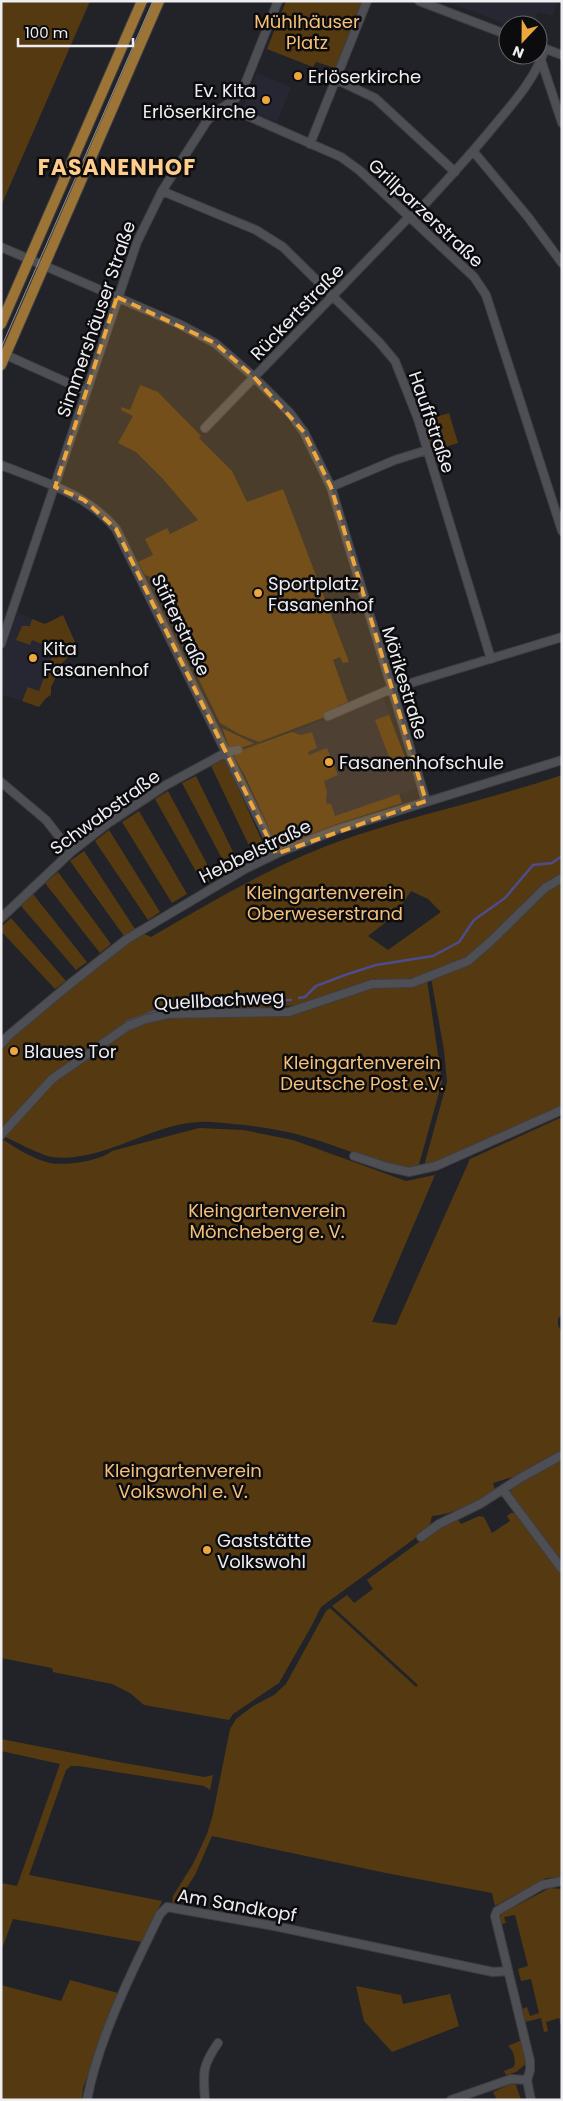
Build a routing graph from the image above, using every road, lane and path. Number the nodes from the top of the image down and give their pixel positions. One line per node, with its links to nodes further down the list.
1 (142, 1): 20 (main road)
2 (159, 1): 22 (main road)
3 (278, 1): 12 (street, Simmershäuser Straße)
4 (367, 1): 11 (street)
5 (419, 1): 6 (street)
6 (498, 31)
7 (548, 50): 8 (street)
8 (562, 55)
9 (538, 65): 15 (street, Rückertstraße)
10 (543, 65): 13 (street)
11 (337, 80): 14 (street); 16 (street)
12 (225, 106): 14 (street, Grillparzerstraße); 17 (street, Simmershäuser Straße)
13 (562, 123)
14 (310, 144): 18 (street, Grillparzerstraße)
15 (473, 152): 16 (street, Rückertstraße); 21 (street)
16 (455, 172): 18 (street, Rückertstraße)
17 (162, 191): 23 (street, Hauffstraße); 24 (street, Simmershäuser Straße)
18 (411, 217): 23 (street, Rückertstraße); 34 (street, Grillparzerstraße)
19 (1, 247): 20 (street, Mörikestraße)
20 (30, 260): 22 (street, Mörikestraße); 25 (main road)
21 (562, 263)
22 (43, 266): 24 (street, Mörikestraße); 26 (main road)
23 (333, 296): 27 (street, Rückertstraße); 30 (street, Hauffstraße)
24 (117, 297): 27 (street, Mörikestraße); 28 (street, Simmershäuser Straße)
25 (1, 324)
26 (3, 360): 28 (street)
27 (254, 377): 29 (street, Rückertstraße); 33 (street, Mörikestraße)
28 (86, 391): 32 (street, Simmershäuser Straße)
29 (205, 428)
30 (427, 450): 33 (street); 37 (street, Hauffstraße)
31 (1, 464): 32 (street, Stifterstraße)
32 (54, 487): 36 (street, Simmershäuser Straße); 41 (street, Stifterstraße)
33 (331, 488): 38 (street, Mörikestraße)
34 (562, 530)
35 (562, 637): 37 (street)
36 (1, 644)
37 (491, 659): 38 (street)
38 (392, 689): 39 (street); 44 (street, Mörikestraße)
39 (328, 716)
40 (238, 750): 41 (street, Schwabstraße)
41 (226, 752): 45 (street, Schwabstraße); 46 (street, Stifterstraße)
42 (562, 760): 44 (street, Hebbelstraße)
43 (1, 782): 45 (street)
44 (426, 801): 46 (street, Hebbelstraße)
45 (71, 852): 48 (street, Schwabstraße)
46 (276, 854): 49 (street, Hebbelstraße)
47 (562, 878): 51 (street, Quellbachweg)
48 (1, 918)
49 (1, 1044)
50 (562, 1110): 52 (street)
51 (1, 1135)
52 (354, 1156)
53 (562, 1455): 54 (street)
54 (504, 1490): 55 (street); 56 (street)
55 (421, 1537)
56 (562, 1569)
57 (562, 1881): 58 (street)
58 (508, 1971): 60 (street); 61 (street, Am Sandkopf)
59 (218, 2044): 62 (street)
60 (526, 2080): 63 (street); 64 (street)
61 (87, 2100)
62 (204, 2100)
63 (451, 2100)
64 (530, 2100)

